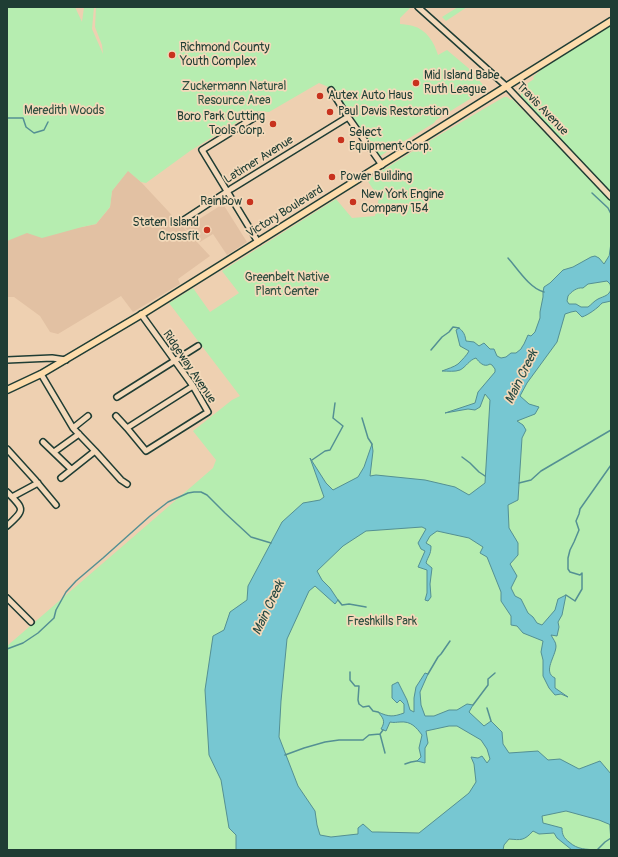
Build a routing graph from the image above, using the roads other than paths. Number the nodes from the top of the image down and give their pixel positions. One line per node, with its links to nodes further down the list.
1 (418, 7): 3 (street, Travis Avenue)
2 (611, 21): 3 (main road, Victory Boulevard)
3 (506, 86): 7 (main road, Victory Boulevard); 9 (street, Travis Avenue)
4 (331, 90): 6 (street)
5 (257, 116): 8 (street)
6 (348, 116): 7 (street); 8 (street, Latimer Avenue)
7 (382, 164): 11 (main road, Victory Boulevard)
8 (228, 191): 10 (street, Latimer Avenue); 11 (street)
9 (611, 197)
10 (182, 221)
11 (258, 242): 12 (main road, Victory Boulevard)
12 (141, 314): 15 (main road, Victory Boulevard); 16 (street, Ridgeway Avenue)
13 (198, 346): 16 (street)
14 (7, 360): 15 (street)
15 (66, 360): 17 (main road, Victory Boulevard)
16 (174, 360): 18 (street, Ridgeway Avenue); 20 (street)
17 (41, 374): 19 (main road, Victory Boulevard); 23 (street)
18 (193, 386): 24 (street); 24 (street, Ridgeway Avenue)
19 (7, 390)
20 (117, 397)
21 (88, 416): 23 (street)
22 (116, 416): 24 (street, Ridgeway Avenue)
23 (73, 428): 25 (street)
24 (127, 428)
25 (79, 434): 28 (street); 29 (street)
26 (44, 442): 29 (street)
27 (7, 449): 32 (street)
28 (95, 450): 30 (street); 33 (street)
29 (54, 452): 30 (street)
30 (71, 469): 31 (street)
31 (60, 478)
32 (38, 483): 35 (street); 36 (street)
33 (127, 484)
34 (7, 492): 35 (street)
35 (12, 497): 37 (street)
36 (56, 505)
37 (7, 526)
38 (7, 598): 39 (street)
39 (31, 622)

